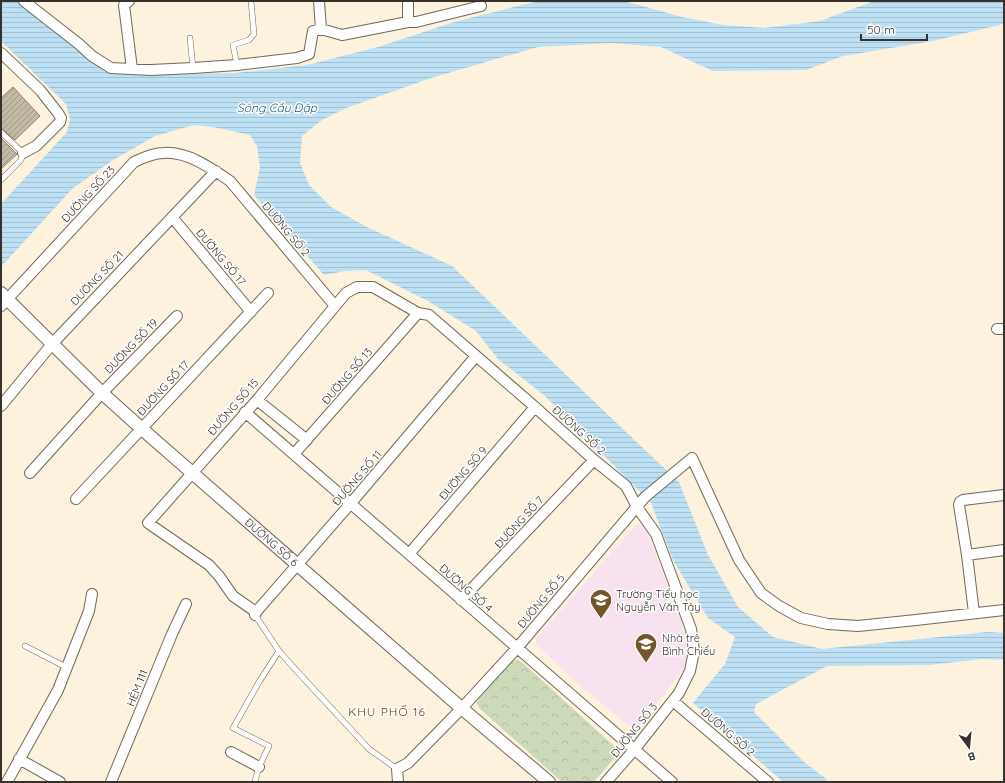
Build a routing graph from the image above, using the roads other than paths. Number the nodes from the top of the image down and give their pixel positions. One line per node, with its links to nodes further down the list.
1 (24, 1): 13 (street)
2 (129, 1): 13 (street)
3 (251, 1): 11 (lane)
4 (319, 1): 8 (street)
5 (408, 1): 7 (street)
6 (480, 4): 7 (street)
7 (408, 22): 8 (street)
8 (321, 29): 11 (street)
9 (190, 38): 12 (lane)
10 (1, 53): 15 (street)
11 (237, 65): 12 (street)
12 (193, 68): 13 (street)
13 (132, 69)
14 (1, 132): 15 (lane)
15 (23, 153): 17 (lane)
16 (216, 171): 18 (street, ĐƯỜNG SỐ 21); 20 (street, ĐƯỜNG SỐ 23); 21 (street, ĐƯỜNG SỐ 2)
17 (1, 180)
18 (172, 217): 22 (street, ĐƯỜNG SỐ 17); 25 (street, ĐƯỜNG SỐ 21)
19 (268, 293): 22 (street, ĐƯỜNG SỐ 17)
20 (3, 299): 25 (street, ĐƯỜNG SỐ 6)
21 (335, 306): 23 (street, ĐƯỜNG SỐ 2); 28 (street, ĐƯỜNG SỐ 15)
22 (250, 312): 32 (street, ĐƯỜNG SỐ 17)
23 (418, 313): 26 (street, ĐƯỜNG SỐ 2); 33 (street, ĐƯỜNG SỐ 13)
24 (177, 316): 27 (street, ĐƯỜNG SỐ 19)
25 (52, 344): 27 (street, ĐƯỜNG SỐ 6); 29 (street, ĐƯỜNG SỐ 21)
26 (476, 356): 30 (street, ĐƯỜNG SỐ 2); 40 (street, ĐƯỜNG SỐ 11)
27 (102, 392): 32 (street, ĐƯỜNG SỐ 6); 37 (street, ĐƯỜNG SỐ 19)
28 (257, 400): 31 (street, ĐƯỜNG SỐ 15); 33 (street)
29 (1, 406)
30 (535, 407): 35 (street, ĐƯỜNG SỐ 2); 43 (street, ĐƯỜNG SỐ 9)
31 (245, 412): 34 (street, ĐƯỜNG SỐ 4); 36 (street, ĐƯỜNG SỐ 15)
32 (142, 429): 36 (street, ĐƯỜNG SỐ 6); 39 (street, ĐƯỜNG SỐ 17)
33 (307, 440): 34 (street, ĐƯỜNG SỐ 13)
34 (294, 454): 40 (street, ĐƯỜNG SỐ 4)
35 (594, 460): 41 (street, ĐƯỜNG SỐ 2); 47 (street, ĐƯỜNG SỐ 7)
36 (192, 472): 45 (street, ĐƯỜNG SỐ 6); 50 (street, ĐƯỜNG SỐ 15)
37 (30, 473)
38 (1004, 495): 44 (street)
39 (76, 499)
40 (351, 503): 43 (street, ĐƯỜNG SỐ 4); 45 (street, ĐƯỜNG SỐ 11)
41 (637, 507): 51 (street, ĐƯỜNG SỐ 5); 53 (street, ĐƯỜNG SỐ 5); 56 (street, ĐƯỜNG SỐ 2)
42 (1004, 550): 44 (street)
43 (409, 554): 47 (street, ĐƯỜNG SỐ 4)
44 (967, 555): 51 (street)
45 (297, 564): 50 (street, ĐƯỜNG SỐ 11); 57 (street, ĐƯỜNG SỐ 6)
46 (92, 594): 55 (street)
47 (461, 600): 53 (street, ĐƯỜNG SỐ 4)
48 (186, 604): 65 (street, HẺM 111)
49 (1004, 610): 51 (street)
50 (256, 613): 54 (lane)
51 (974, 613)
52 (25, 646): 55 (lane)
53 (517, 648): 57 (street, ĐƯỜNG SỐ 5); 58 (street, ĐƯỜNG SỐ 4)
54 (279, 651): 61 (lane); 62 (lane)
55 (66, 667): 60 (street)
56 (676, 697): 58 (street, ĐƯỜNG SỐ 3); 71 (street, ĐƯỜNG SỐ 2)
57 (462, 708): 62 (street, ĐƯỜNG SỐ 5); 68 (street, ĐƯỜNG SỐ 6)
58 (634, 750): 69 (street, ĐƯỜNG SỐ 3); 70 (street, ĐƯỜNG SỐ 4)
59 (231, 752): 61 (street)
60 (19, 759): 63 (street); 64 (street)
61 (259, 767): 66 (lane)
62 (397, 769): 67 (street)
63 (7, 782)
64 (60, 782)
65 (112, 782)
66 (256, 782)
67 (398, 782)
68 (549, 782)
69 (606, 782)
70 (672, 782)
71 (768, 782)

